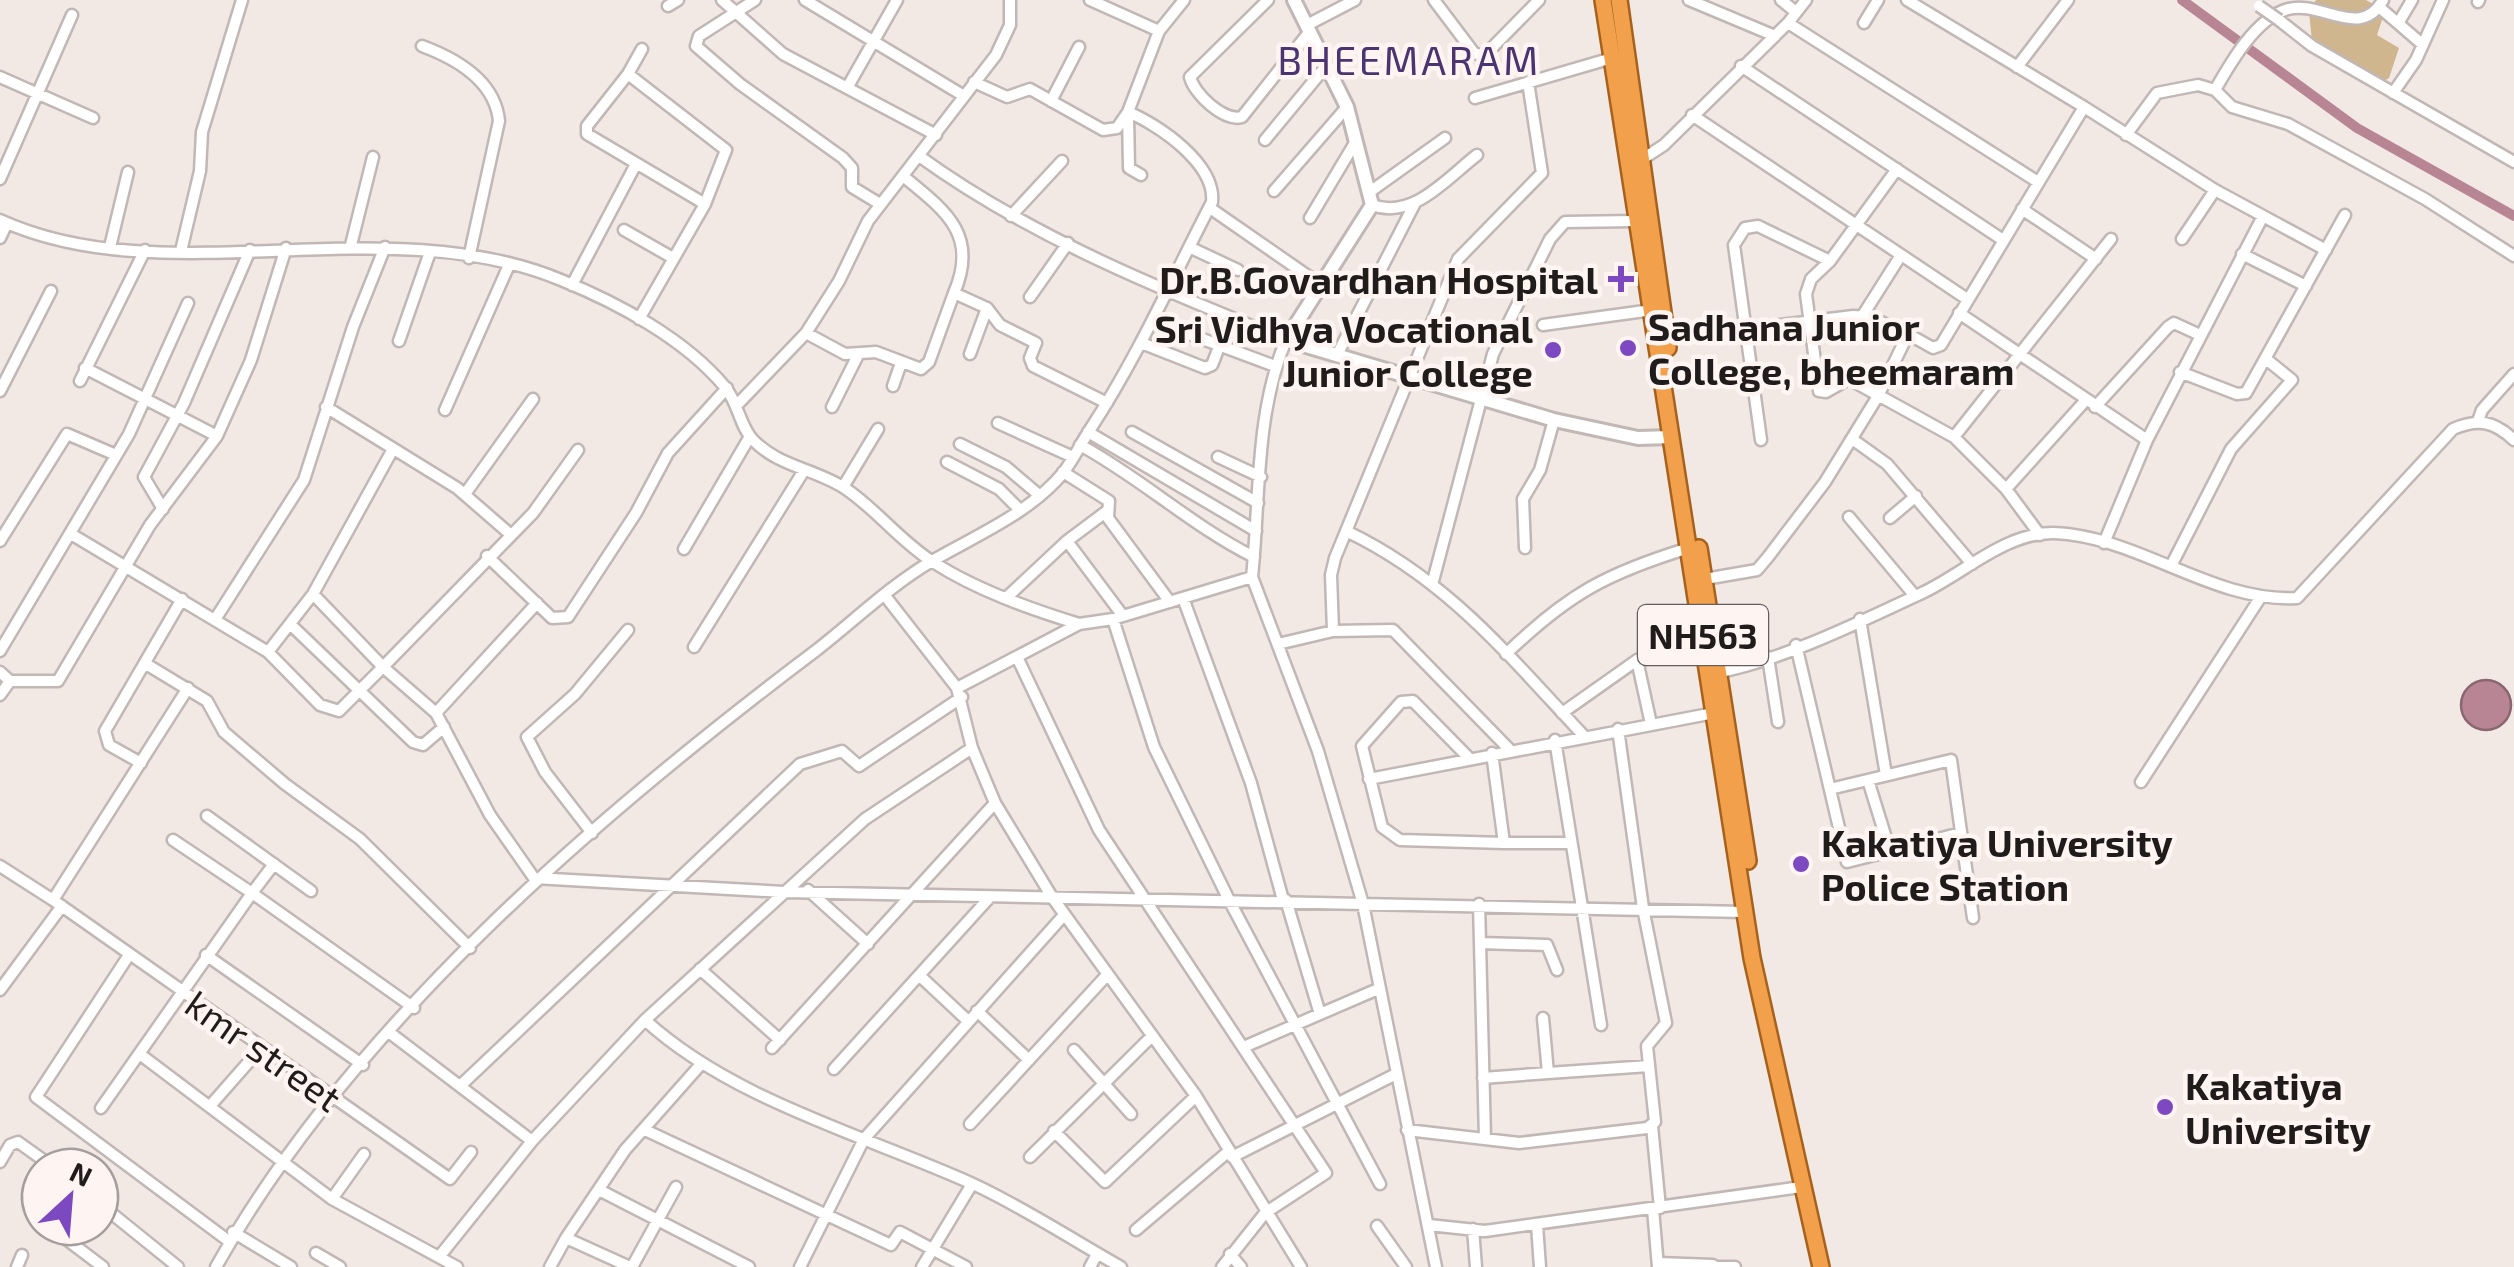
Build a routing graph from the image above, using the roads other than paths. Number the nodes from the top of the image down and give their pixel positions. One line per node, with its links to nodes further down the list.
1 (242, 0): 107 (street)
2 (722, 0): 26 (street)
3 (755, 0): 26 (street)
4 (805, 0): 35 (street)
5 (897, 0): 35 (street)
6 (1010, 0): 46 (street)
7 (1090, 0): 33 (street)
8 (1184, 0): 33 (street)
9 (1268, 0): 32 (street)
10 (1294, 0): 32 (street)
11 (1355, 0): 32 (street)
12 (1434, 0): 13 (street)
13 (1539, 0)
14 (1603, 0): 40 (highway, NH563)
15 (1619, 0): 71 (highway, NH563)
16 (1688, 0): 34 (street)
17 (1781, 0): 27 (street)
18 (1806, 0): 27 (street)
19 (1878, 0): 31 (street)
20 (1907, 0): 43 (street)
21 (2068, 0): 43 (street)
22 (2412, 0): 29 (street)
23 (2442, 0): 36 (street)
24 (2255, 3): 51 (street, bridge)
25 (2381, 3): 29 (street); 49 (street)
26 (735, 12): 48 (street); 83 (street)
27 (1796, 12): 30 (street)
28 (72, 15): 50 (street)
29 (2399, 22): 36 (street)
30 (1788, 23): 34 (street); 77 (street)
31 (1864, 23)
32 (1309, 28): 41 (street)
33 (1158, 31): 57 (street)
34 (1775, 36): 42 (street)
35 (876, 39): 48 (street); 52 (street)
36 (2422, 44): 51 (street)
37 (422, 46): 112 (street)
38 (1080, 46): 54 (street)
39 (642, 49): 44 (street)
40 (1612, 58): 47 (street); 71 (highway, NH563)
41 (1327, 65): 55 (street); 63 (street)
42 (1741, 66): 58 (street); 72 (street)
43 (2017, 67): 56 (street)
44 (628, 74): 70 (street); 82 (street)
45 (0, 76): 50 (street)
46 (974, 82): 52 (street); 54 (street)
47 (1528, 82): 53 (street); 154 (street)
48 (848, 88): 60 (street)
49 (2215, 90): 61 (street); 111 (street)
50 (38, 93): 59 (street); 76 (street)
51 (2393, 94): 69 (street)
52 (964, 96): 60 (street)
53 (1474, 98)
54 (1051, 101): 57 (street)
55 (1347, 107): 64 (street); 79 (street)
56 (2084, 108): 61 (street); 77 (street)
57 (1128, 112): 74 (street); 84 (street)
58 (1692, 115): 71 (street); 92 (street)
59 (94, 118)
60 (936, 135): 66 (street)
61 (2126, 135): 78 (street)
62 (1445, 138): 80 (street)
63 (1265, 140)
64 (1356, 140): 80 (street); 88 (street)
65 (1477, 155): 81 (street)
66 (918, 156): 75 (street); 87 (street)
67 (374, 157): 99 (street)
68 (1062, 161): 87 (street)
69 (2514, 162)
70 (636, 164): 82 (street); 119 (street)
71 (1635, 164): 90 (highway, NH563); 139 (highway, NH563)
72 (1897, 169): 92 (street); 97 (street)
73 (128, 172): 101 (street)
74 (1141, 175)
75 (903, 176): 83 (street); 123 (street)
76 (0, 179)
77 (2038, 182): 85 (street)
78 (2215, 190): 89 (street); 96 (street)
79 (1274, 191)
80 (1371, 198): 81 (street); 118 (street)
81 (1415, 203): 146 (street)
82 (704, 204): 113 (street)
83 (880, 204): 136 (street)
84 (1210, 208): 103 (street); 118 (street)
85 (2022, 209): 97 (street); 114 (street)
86 (2345, 215): 106 (street)
87 (1011, 216): 98 (street)
88 (1310, 218)
89 (2262, 218): 106 (street); 109 (street)
90 (1636, 220): 128 (highway, NH563); 162 (street)
91 (4, 222): 94 (street); 101 (street)
92 (1858, 223): 110 (street); 115 (street)
93 (624, 230): 113 (street)
94 (0, 238)
95 (2111, 239): 114 (street)
96 (2182, 239)
97 (2003, 240): 125 (street)
98 (1068, 242): 122 (street); 124 (street)
99 (351, 245): 100 (street); 102 (street)
100 (386, 247): 108 (street); 165 (street)
101 (110, 248): 104 (street)
102 (286, 248): 105 (street); 176 (street)
103 (1189, 248): 117 (street); 122 (street)
104 (145, 250): 107 (street); 151 (street)
105 (250, 250): 107 (street); 169 (street)
106 (2326, 250): 120 (street)
107 (181, 251)
108 (430, 252): 112 (street); 141 (street)
109 (2242, 254): 120 (street); 138 (street)
110 (1900, 255): 125 (street); 130 (street)
111 (2514, 256)
112 (469, 258): 116 (street)
113 (673, 258): 131 (street)
114 (2096, 260): 145 (street)
115 (1830, 261): 133 (street); 135 (street)
116 (508, 265): 119 (street); 168 (street)
117 (1238, 270)
118 (1318, 283): 140 (street)
119 (572, 284): 131 (street)
120 (2306, 286): 148 (street)
121 (51, 291): 158 (street)
122 (1166, 292): 132 (street); 140 (street)
123 (954, 293): 127 (street); 149 (street)
124 (1030, 297)
125 (1967, 299): 129 (street)
126 (188, 303): 160 (street)
127 (987, 308): 144 (street); 163 (street)
128 (1652, 310): 134 (street); 177 (highway, NH563)
129 (1959, 313): 137 (street); 145 (street)
130 (1863, 316): 133 (street); 137 (street)
131 (639, 319): 157 (street)
132 (1154, 320): 142 (street); 143 (street)
133 (1810, 321): 135 (street); 159 (street)
134 (1543, 326)
135 (1744, 330): 139 (street); 181 (street)
136 (806, 333): 147 (street); 166 (street)
137 (1908, 334): 159 (street)
138 (2200, 335): 152 (street); 164 (street)
139 (1667, 339): 224 (highway, NH563)
140 (1286, 340): 146 (street); 150 (street)
141 (399, 341)
142 (1144, 344): 143 (street); 163 (street)
143 (1219, 347): 150 (street)
144 (970, 354)
145 (2018, 354): 164 (street); 178 (street)
146 (1337, 355): 154 (street)
147 (856, 356): 149 (street); 167 (street)
148 (2266, 359): 152 (street); 221 (street)
149 (901, 363): 156 (street)
150 (1275, 366): 194 (street)
151 (84, 368): 155 (street); 160 (street)
152 (2180, 372): 182 (street)
153 (2514, 374): 171 (street)
154 (1411, 377): 162 (street); 207 (street)
155 (80, 381)
156 (894, 386)
157 (727, 388): 166 (street); 234 (street)
158 (0, 391)
159 (1878, 396): 178 (street); 180 (street)
160 (145, 398): 169 (street); 188 (street)
161 (533, 399): 197 (street)
162 (1484, 399): 170 (street); 225 (street)
163 (1107, 404): 174 (street)
164 (2090, 404): 182 (street); 196 (street)
165 (326, 406): 186 (street); 235 (street)
166 (736, 406): 179 (street)
167 (832, 407)
168 (445, 410)
169 (176, 417): 176 (street); 201 (street)
170 (1554, 420): 177 (street); 214 (street)
171 (2478, 422): 183 (street); 231 (street)
172 (998, 423): 189 (street)
173 (878, 429): 195 (street)
174 (1088, 432): 185 (street); 206 (street)
175 (1132, 432): 200 (street)
176 (216, 436): 201 (street)
177 (1672, 437): 215 (highway, NH563)
178 (1954, 437): 196 (street)
179 (749, 438): 192 (street); 216 (street)
180 (1852, 439): 199 (street); 224 (street)
181 (1761, 440)
182 (2147, 440): 213 (street)
183 (2514, 440)
184 (960, 444): 198 (street)
185 (1080, 445): 189 (street); 218 (street)
186 (393, 449): 197 (street); 226 (street)
187 (578, 450): 209 (street)
188 (116, 456): 208 (street); 212 (street)
189 (1072, 457): 193 (street)
190 (1218, 457): 194 (street)
191 (947, 462): 202 (street)
192 (802, 472): 195 (street); 244 (street)
193 (1063, 472): 198 (street); 203 (street)
194 (1261, 477): 200 (street)
195 (844, 487): 219 (street)
196 (2006, 489): 210 (street)
197 (464, 494): 209 (street)
198 (1040, 495): 202 (street)
199 (1916, 496): 205 (street); 220 (street)
200 (1258, 503): 206 (street)
201 (163, 508): 222 (street)
202 (1019, 510): 219 (street)
203 (1107, 511): 211 (street); 233 (street)
204 (1849, 517): 227 (street)
205 (1890, 518)
206 (1256, 531): 218 (street)
207 (1346, 531): 225 (street); 241 (street)
208 (72, 534): 222 (street); 246 (street)
209 (510, 534): 217 (street)
210 (2040, 535): 213 (street); 220 (street)
211 (1067, 541): 229 (street); 236 (street)
212 (0, 542)
213 (2104, 543): 221 (street)
214 (1525, 548)
215 (1689, 548): 245 (highway, NH563); 248 (street)
216 (684, 549)
217 (488, 556): 234 (street); 253 (street)
218 (1254, 557): 223 (street)
219 (931, 561): 228 (street); 229 (street)
220 (1972, 564): 227 (street)
221 (2170, 566): 231 (street)
222 (126, 567): 232 (street); 256 (street)
223 (1252, 577): 230 (street); 242 (street)
224 (1705, 579): 255 (highway, NH563)
225 (1433, 581): 248 (street)
226 (313, 594): 238 (street); 253 (street)
227 (1915, 596): 237 (street)
228 (886, 597): 259 (street); 282 (street)
229 (1006, 598): 239 (street)
230 (1183, 598): 233 (street); 301 (street)
231 (2260, 598): 278 (street)
232 (182, 599): 235 (street); 252 (street)
233 (1170, 602): 236 (street)
234 (538, 603): 261 (street)
235 (216, 618): 247 (street)
236 (1118, 618): 239 (street); 300 (street)
237 (1860, 619): 243 (street); 275 (street)
238 (290, 624): 247 (street); 258 (street)
239 (1079, 624): 249 (street)
240 (628, 630): 282 (street)
241 (1333, 631): 242 (street); 271 (street)
242 (1278, 644): 303 (street)
243 (1796, 645): 250 (street); 279 (street)
244 (694, 648)
245 (1705, 650): 251 (street); 255 (highway, NH563)
246 (0, 651)
247 (268, 652): 258 (street)
248 (1506, 654): 262 (street)
249 (1017, 657): 259 (street); 299 (street)
250 (1768, 657): 255 (street); 264 (street)
251 (1637, 660): 262 (street); 265 (street)
252 (146, 664): 257 (street); 274 (street)
253 (383, 667): 258 (street); 261 (street)
254 (0, 672): 256 (street)
255 (1714, 673): 263 (highway, NH563); 419 (highway, NH563)
256 (10, 682): 260 (street)
257 (188, 688): 274 (street); 312 (street)
258 (360, 690): 266 (street)
259 (960, 692): 270 (street); 291 (street)
260 (0, 695)
261 (436, 713): 266 (street)
262 (1562, 713): 268 (street)
263 (1714, 713): 265 (street); 307 (highway, NH563)
264 (1778, 722)
265 (1651, 724): 267 (street)
266 (444, 727): 290 (street)
267 (1618, 728): 268 (street); 306 (street)
268 (1583, 735): 269 (street)
269 (1555, 740): 271 (street); 286 (street)
270 (972, 748): 280 (street); 295 (street)
271 (1510, 749): 272 (street)
272 (1492, 753): 273 (street); 285 (street)
273 (1468, 757): 276 (street); 276 (street)
274 (141, 763): 302 (street)
275 (1886, 776): 277 (street); 283 (street)
276 (1369, 778): 285 (street)
277 (1868, 780): 279 (street); 287 (street)
278 (2141, 782)
279 (1830, 789): 287 (street)
280 (995, 803): 294 (street); 298 (street)
281 (208, 816): 288 (street)
282 (592, 833): 290 (street)
283 (1961, 833): 287 (street); 309 (street)
284 (173, 840): 296 (street)
285 (1504, 843): 286 (street)
286 (1570, 844): 305 (street)
287 (1890, 851)
288 (274, 864): 293 (street); 296 (street)
289 (0, 866): 302 (street, kmr street)
290 (534, 878): 291 (street); 312 (street)
291 (666, 888): 295 (street); 345 (street)
292 (807, 889): 294 (street); 295 (street); 311 (street)
293 (311, 891)
294 (910, 891): 297 (street); 311 (street)
295 (784, 892): 315 (street)
296 (252, 893): 314 (street); 322 (street)
297 (990, 897): 298 (street); 318 (street)
298 (1052, 897): 299 (street); 308 (street)
299 (1147, 897): 300 (street); 332 (street)
300 (1229, 900): 301 (street); 328 (street)
301 (1284, 900): 303 (street); 324 (street)
302 (58, 903): 313 (street, kmr street); 320 (street)
303 (1363, 904): 304 (street); 319 (street)
304 (1478, 904): 305 (street); 310 (street)
305 (1581, 908): 306 (street); 329 (street)
306 (1643, 908): 307 (street); 339 (street)
307 (1745, 912): 371 (highway, NH563)
308 (1064, 915): 317 (street); 323 (street)
309 (1973, 918)
310 (1480, 943): 316 (street); 343 (street)
311 (868, 944): 315 (street)
312 (470, 948): 322 (street)
313 (128, 955): 321 (street, kmr street); 384 (street)
314 (206, 955): 321 (street); 338 (street)
315 (700, 969): 326 (street)
316 (1557, 970)
317 (1108, 975): 331 (street); 336 (street)
318 (920, 976): 327 (street); 340 (street)
319 (1378, 989): 324 (street); 342 (street)
320 (0, 990)
321 (184, 994): 333 (street, kmr street); 335 (street)
322 (414, 1008): 330 (street)
323 (977, 1012): 327 (street); 336 (street)
324 (1320, 1014): 328 (street)
325 (1543, 1018): 341 (street)
326 (645, 1020): 337 (street); 360 (street)
327 (968, 1021): 359 (street)
328 (1296, 1024): 332 (street); 348 (street)
329 (1601, 1024)
330 (390, 1034): 338 (street); 345 (street)
331 (1152, 1036): 344 (street); 346 (street)
332 (1246, 1046): 352 (street)
333 (261, 1048): 347 (street, kmr street); 349 (street)
334 (1074, 1050): 344 (street)
335 (141, 1055): 349 (street); 350 (street)
336 (1029, 1060): 353 (street)
337 (702, 1063): 355 (street); 359 (street)
338 (363, 1064): 347 (street)
339 (1649, 1066): 341 (street); 354 (street)
340 (834, 1069)
341 (1548, 1073): 343 (street)
342 (1394, 1076): 348 (street); 356 (street)
343 (1483, 1078): 358 (street)
344 (1103, 1083): 351 (street); 357 (street)
345 (460, 1086): 360 (street)
346 (1196, 1096): 357 (street); 364 (street)
347 (333, 1099): 362 (street, kmr street); 367 (street)
348 (1340, 1102): 352 (street); 369 (street)
349 (210, 1106): 367 (street)
350 (102, 1108)
351 (1131, 1114)
352 (1295, 1122): 364 (street); 375 (street)
353 (970, 1124)
354 (1652, 1126): 358 (street); 374 (street)
355 (645, 1130): 372 (street); 376 (street)
356 (1407, 1130): 358 (street); 380 (street)
357 (1054, 1131): 365 (street)
358 (1484, 1138)
359 (864, 1139): 368 (street); 376 (street)
360 (532, 1141): 392 (street)
361 (25, 1147): 366 (street)
362 (470, 1152)
363 (364, 1154): 373 (street)
364 (1230, 1154): 375 (street); 382 (street)
365 (1030, 1157)
366 (0, 1162)
367 (282, 1162): 373 (street); 384 (street)
368 (972, 1184): 387 (street); 389 (street)
369 (1380, 1184)
370 (676, 1187): 378 (street)
371 (1801, 1187): 374 (street); 418 (highway, NH563)
372 (600, 1191): 378 (street); 385 (street)
373 (332, 1200): 392 (street)
374 (1656, 1208): 379 (street); 393 (street)
375 (1265, 1213): 390 (street); 412 (street)
376 (826, 1214): 387 (street); 405 (street)
377 (120, 1220): 397 (street)
378 (656, 1222): 403 (street); 404 (street)
379 (1536, 1224): 383 (street); 416 (street)
380 (1429, 1225): 383 (street); 414 (street)
381 (1377, 1226): 413 (street)
382 (1136, 1230)
383 (1473, 1230): 415 (street)
384 (232, 1237): 398 (street); 399 (street)
385 (566, 1238): 402 (street); 403 (street)
386 (77, 1247): 396 (street)
387 (935, 1248): 406 (street); 407 (street)
388 (316, 1253): 400 (street)
389 (1097, 1254): 408 (street); 409 (street)
390 (1230, 1254): 410 (street); 411 (street)
391 (22, 1255): 395 (street)
392 (438, 1257): 401 (street)
393 (1658, 1265): 394 (street)
394 (1713, 1266): 417 (street)
395 (16, 1267)
396 (103, 1267)
397 (178, 1267)
398 (216, 1267)
399 (290, 1267)
400 (340, 1267)
401 (456, 1267)
402 (550, 1267)
403 (631, 1267)
404 (748, 1267)
405 (800, 1267)
406 (922, 1267)
407 (966, 1267)
408 (1090, 1267)
409 (1120, 1267)
410 (1222, 1267)
411 (1241, 1267)
412 (1302, 1267)
413 (1406, 1267)
414 (1436, 1267)
415 (1476, 1267)
416 (1540, 1267)
417 (1735, 1267)
418 (1821, 1267)
419 (1830, 1267)

